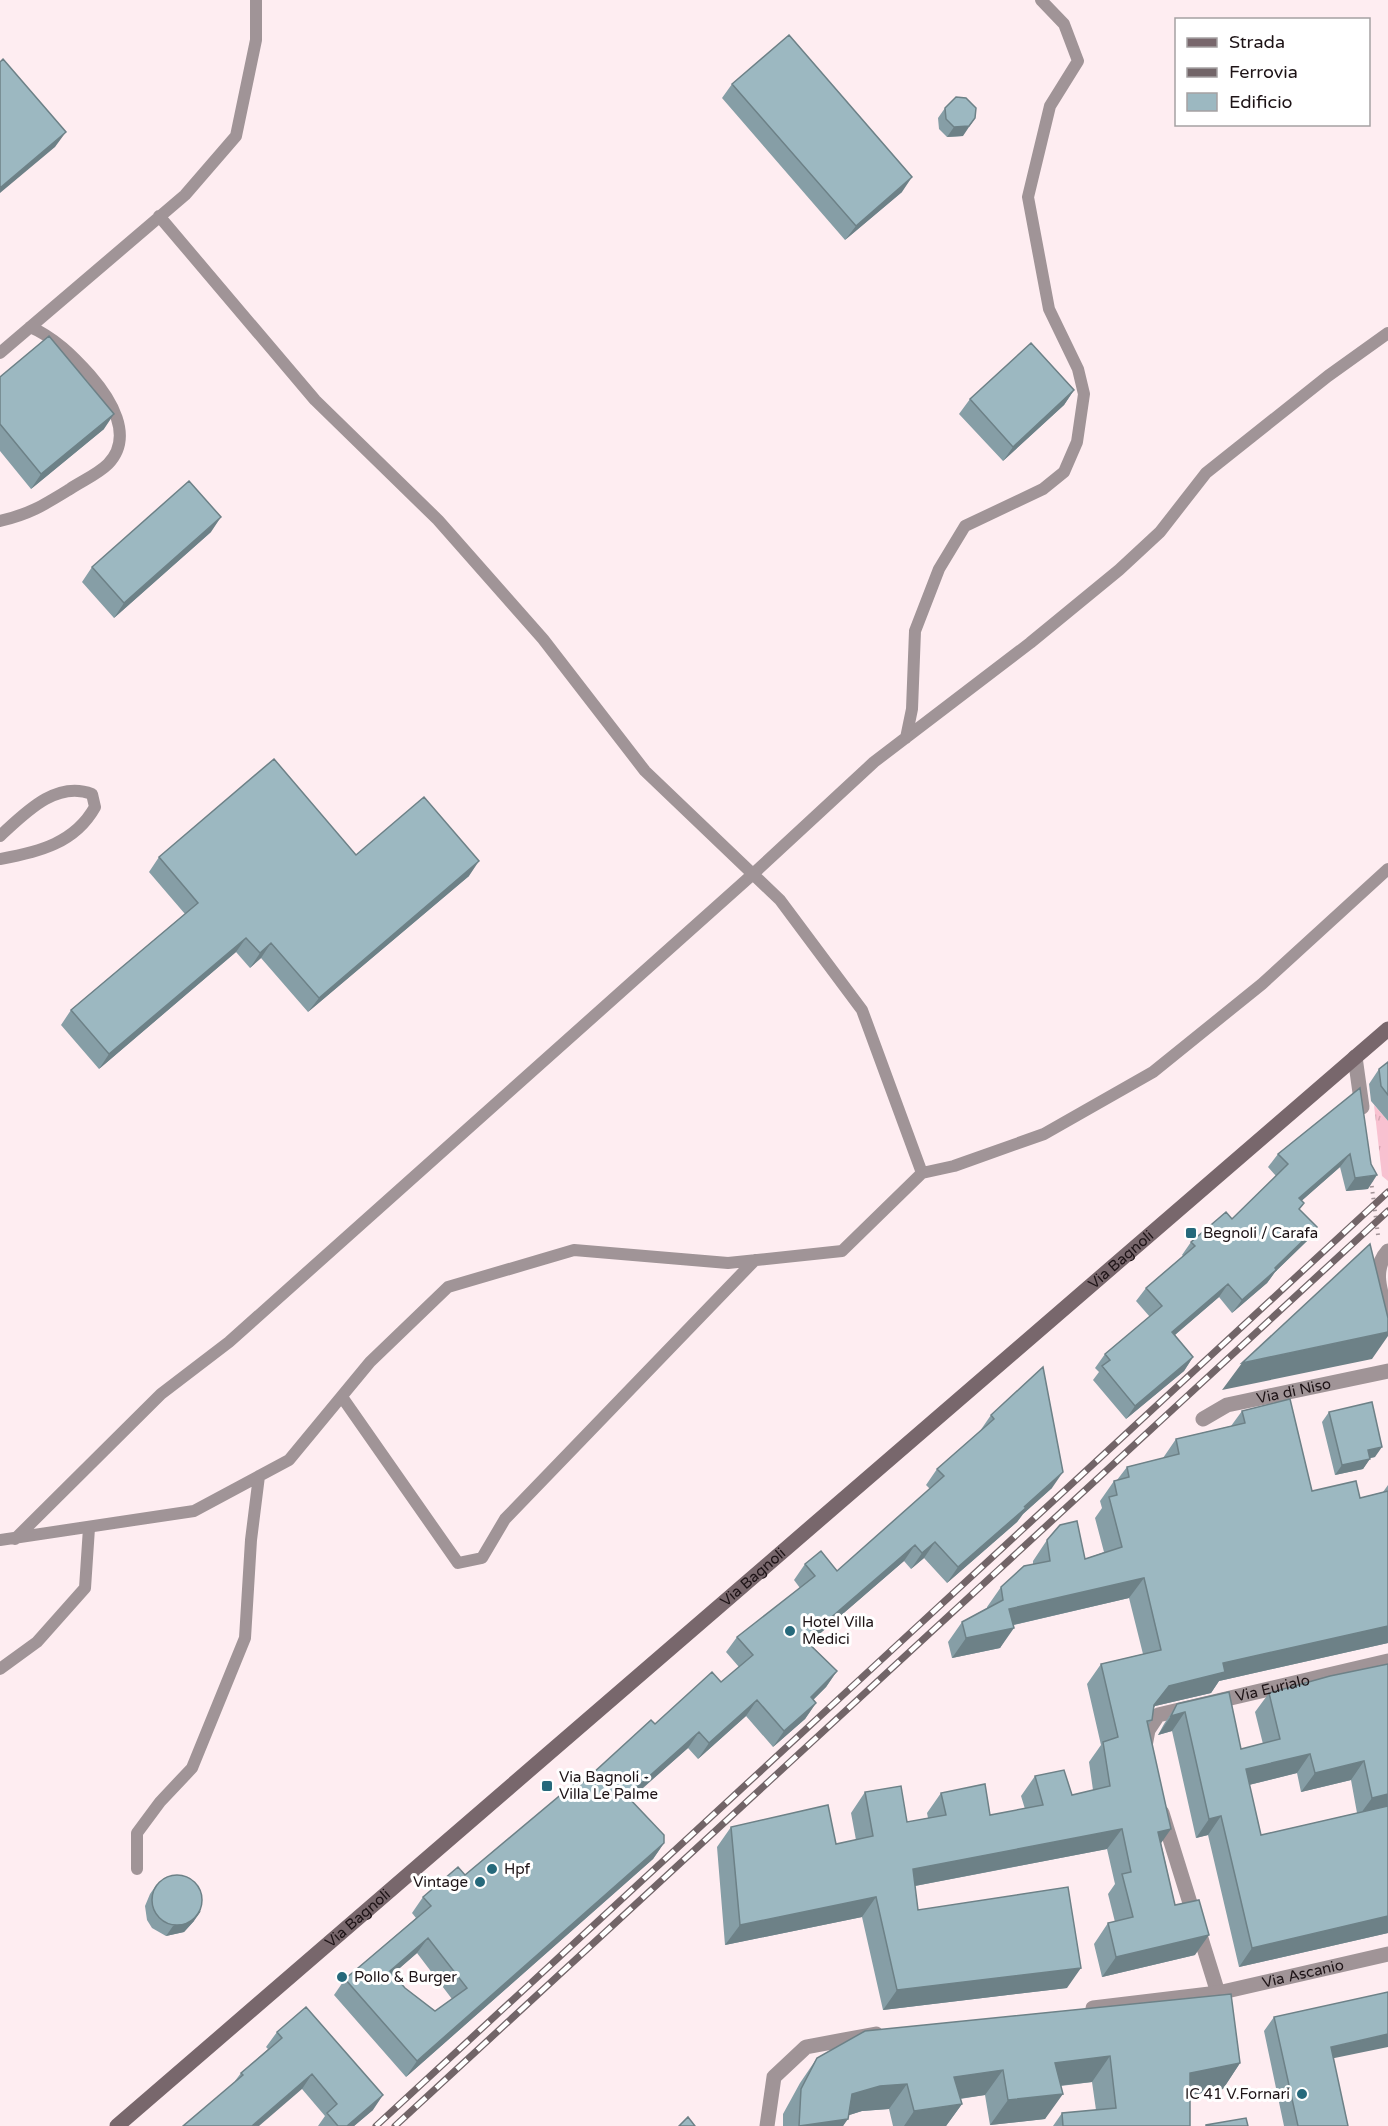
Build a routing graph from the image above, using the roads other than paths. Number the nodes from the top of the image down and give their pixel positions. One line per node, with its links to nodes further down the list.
1 (256, 0): 3 (lane)
2 (1041, 0): 8 (lane)
3 (159, 216): 4 (lane); 12 (lane)
4 (30, 327): 6 (lane); 7 (lane)
5 (1388, 333): 8 (lane)
6 (0, 353)
7 (0, 521)
8 (906, 738): 12 (lane)
9 (0, 836): 10 (lane)
10 (0, 859)
11 (1388, 869): 16 (lane)
12 (753, 874): 16 (lane); 25 (lane)
13 (1388, 1029): 14 (street, Via Bagnoli)
14 (1355, 1057): 15 (street); 36 (street, Via Bagnoli)
15 (1363, 1120)
16 (922, 1173): 18 (lane)
17 (1384, 1255): 19 (street)
18 (755, 1260): 21 (lane); 21 (lane)
19 (1388, 1318)
20 (1388, 1371): 22 (street, Via di Niso)
21 (342, 1396): 23 (lane)
22 (1203, 1419)
23 (259, 1476): 24 (lane); 31 (lane)
24 (88, 1527): 25 (lane); 28 (lane)
25 (15, 1539): 26 (lane)
26 (0, 1540)
27 (1388, 1661): 29 (street, Via Eurialo)
28 (0, 1669)
29 (1147, 1764)
30 (1158, 1799): 33 (street)
31 (137, 1869)
32 (1388, 1954): 33 (street, Via Ascanio)
33 (1218, 1993): 34 (street, Via Ascanio)
34 (1078, 2010)
35 (892, 2032): 37 (street)
36 (117, 2126)
37 (767, 2126)

